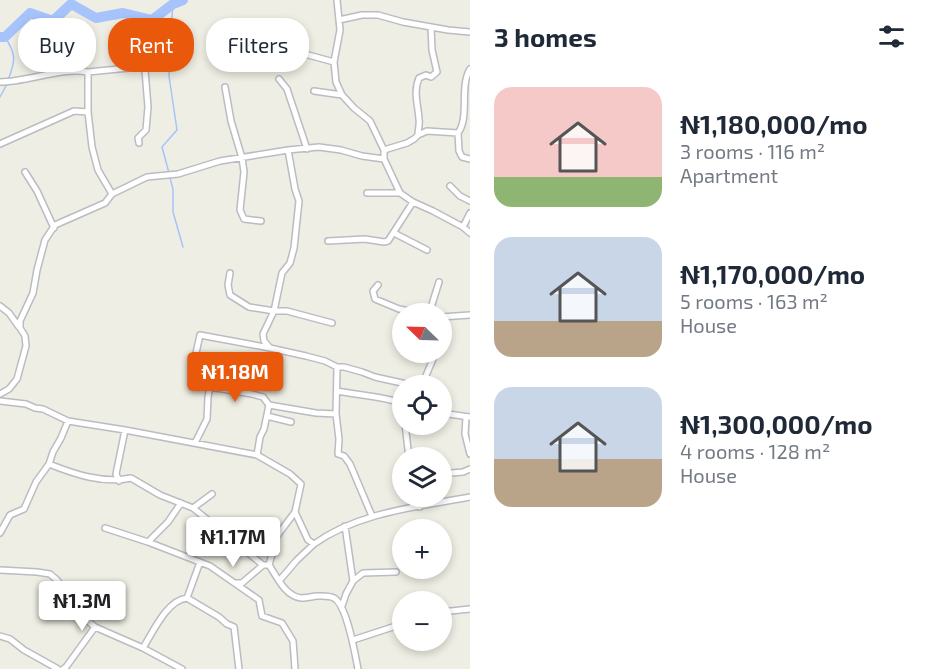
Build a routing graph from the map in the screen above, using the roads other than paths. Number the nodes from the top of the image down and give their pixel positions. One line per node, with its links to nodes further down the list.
1 (337, 0): 2 (street)
2 (339, 20): 3 (street); 6 (street)
3 (431, 27): 4 (street); 19 (street)
4 (470, 32)
5 (309, 55): 6 (street)
6 (334, 62): 15 (street)
7 (470, 69): 16 (street)
8 (96, 71): 20 (street)
9 (73, 72): 12 (street)
10 (88, 72): 17 (street)
11 (279, 79): 22 (street)
12 (2, 82)
13 (225, 87): 25 (street)
14 (314, 91): 15 (street)
15 (342, 95): 24 (street)
16 (468, 98): 18 (street)
17 (88, 112): 21 (street); 32 (street)
18 (458, 133): 19 (street); 27 (street)
19 (418, 135): 24 (street)
20 (139, 142)
21 (0, 144)
22 (307, 149): 23 (street); 26 (street)
23 (288, 150): 25 (street); 49 (street)
24 (384, 150): 26 (street)
25 (242, 158): 32 (street); 36 (street)
26 (384, 159): 31 (street)
27 (470, 159)
28 (25, 172): 38 (street)
29 (450, 186): 33 (street)
30 (367, 193): 31 (street)
31 (400, 193): 34 (street)
32 (112, 194): 38 (street)
33 (470, 201)
34 (413, 202): 37 (street); 39 (street)
35 (470, 213): 37 (street)
36 (261, 221)
37 (463, 227): 40 (street)
38 (54, 228): 53 (street)
39 (394, 233): 41 (street); 42 (street)
40 (470, 233)
41 (328, 241)
42 (427, 250)
43 (230, 273): 49 (street)
44 (439, 282): 46 (street)
45 (378, 285): 48 (street)
46 (431, 303)
47 (0, 306): 53 (street)
48 (392, 306)
49 (274, 311): 52 (street); 54 (street)
50 (470, 315): 51 (street)
51 (452, 316)
52 (332, 323)
53 (20, 328): 59 (street)
54 (270, 348): 56 (street); 57 (street)
55 (431, 363): 56 (street)
56 (337, 367): 58 (street)
57 (210, 387): 62 (street); 70 (street)
58 (337, 391): 60 (street); 63 (street)
59 (0, 394)
60 (392, 400)
61 (0, 401): 67 (street)
62 (269, 405): 63 (street); 65 (street)
63 (336, 414): 84 (street)
64 (452, 414): 66 (street)
65 (267, 416): 68 (street); 72 (street)
66 (468, 417): 71 (street)
67 (68, 421): 69 (street); 73 (street)
68 (291, 422)
69 (125, 430): 70 (street); 76 (street)
70 (195, 443): 72 (street)
71 (470, 454)
72 (257, 455): 83 (street)
73 (49, 464): 76 (street); 87 (street)
74 (470, 469): 75 (street)
75 (452, 473)
76 (118, 481): 80 (street)
77 (212, 494): 82 (street)
78 (470, 497): 79 (street)
79 (452, 501)
80 (181, 503): 82 (street); 88 (street)
81 (420, 507): 84 (street)
82 (193, 508): 91 (street)
83 (295, 512): 89 (street); 91 (street)
84 (372, 516): 85 (street)
85 (345, 526): 89 (street); 95 (street)
86 (105, 528): 88 (street)
87 (0, 533)
88 (148, 542): 90 (street)
89 (314, 544): 94 (street)
90 (200, 562): 96 (street); 97 (street)
91 (266, 565): 94 (street); 96 (street)
92 (0, 570): 101 (street)
93 (392, 572): 95 (street)
94 (279, 581): 98 (street)
95 (353, 581): 98 (street)
96 (235, 584): 110 (street)
97 (187, 598): 105 (street); 109 (street)
98 (342, 606): 104 (street)
99 (470, 609): 100 (street)
100 (452, 611)
101 (95, 627): 105 (street); 107 (street)
102 (392, 627): 104 (street)
103 (0, 636): 106 (street)
104 (353, 640): 111 (street)
105 (143, 648): 108 (street)
106 (58, 669)
107 (63, 669)
108 (182, 669)
109 (239, 669)
110 (295, 669)
111 (358, 669)

